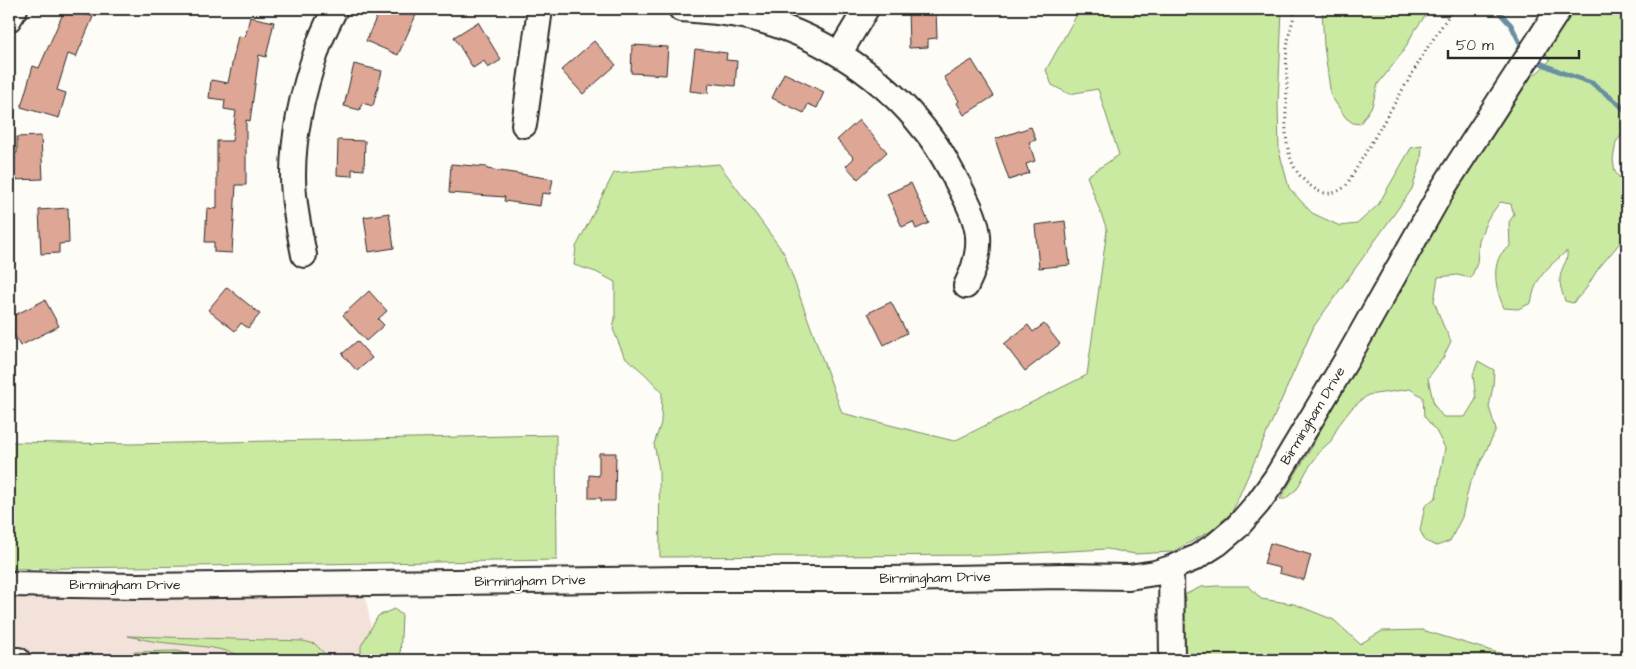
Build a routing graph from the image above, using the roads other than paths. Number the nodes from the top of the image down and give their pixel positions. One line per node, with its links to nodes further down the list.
1 (15, 9): 7 (street)
2 (335, 9): 10 (street)
3 (540, 9): 9 (street)
4 (682, 9): 8 (street)
5 (866, 9): 8 (street)
6 (1559, 9): 12 (street, Birmingham Drive)
7 (9, 19)
8 (839, 54): 11 (street)
9 (524, 125)
10 (304, 255)
11 (966, 286)
12 (1171, 568): 13 (street, Birmingham Drive); 14 (street)
13 (9, 584)
14 (1172, 660)

